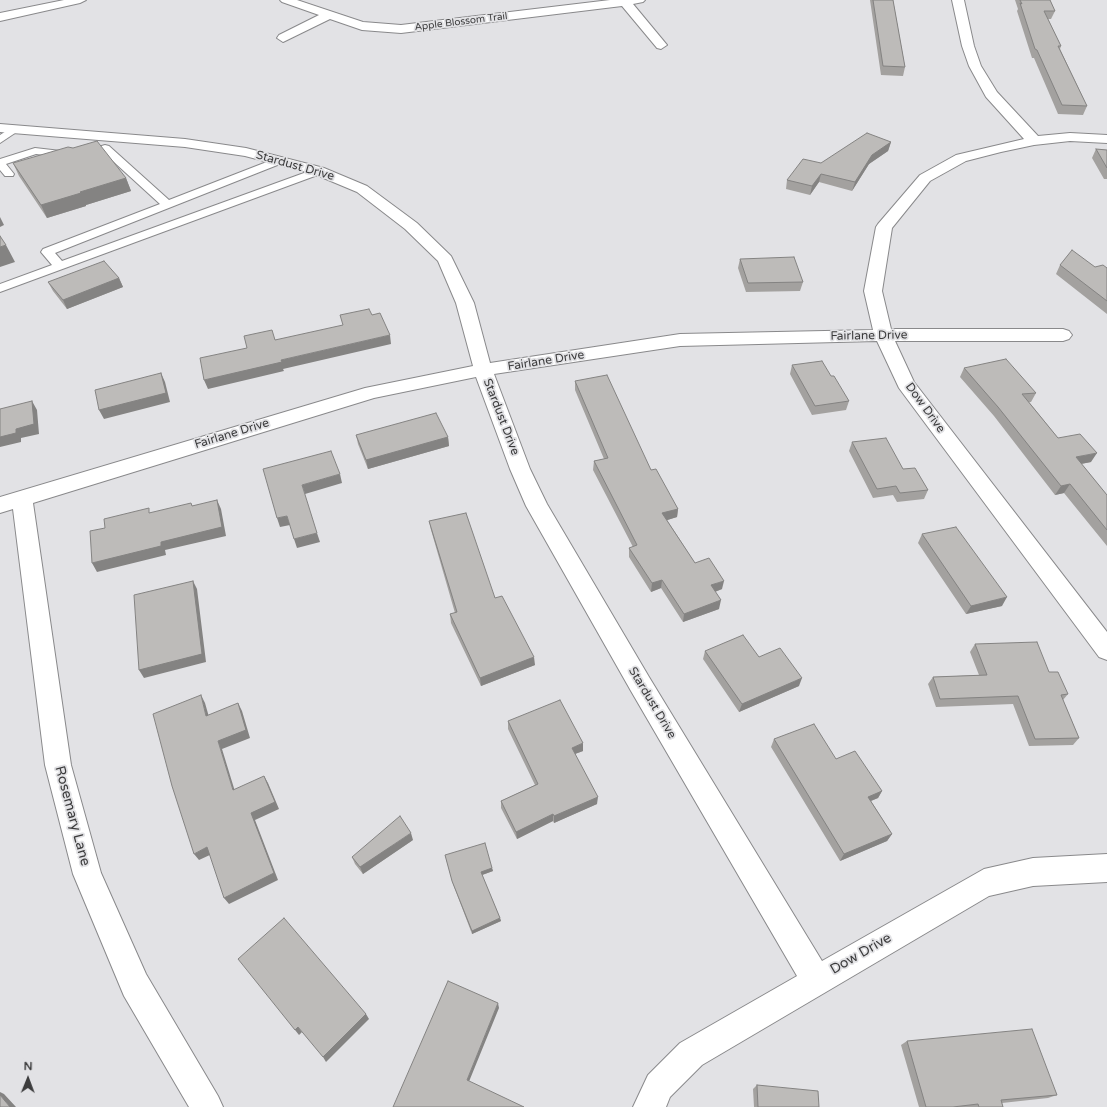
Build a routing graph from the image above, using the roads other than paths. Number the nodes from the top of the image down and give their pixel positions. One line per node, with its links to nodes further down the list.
1 (80, 0): 6 (street)
2 (286, 0): 7 (street, Apple Blossom Trail)
3 (639, 0): 5 (street, Apple Blossom Trail)
4 (958, 0): 12 (street)
5 (625, 2): 7 (street, Apple Blossom Trail); 9 (street)
6 (1, 16)
7 (328, 16): 8 (street)
8 (283, 38)
9 (661, 45)
10 (5, 132): 13 (street, Stardust Drive)
11 (1107, 139): 12 (street, Dow Drive)
12 (1034, 141): 20 (street, Dow Drive)
13 (281, 160): 15 (street, Stardust Drive); 17 (lane)
14 (0, 163): 16 (lane); 17 (lane)
15 (319, 171): 18 (lane); 22 (street, Stardust Drive)
16 (10, 174)
17 (168, 204): 18 (lane)
18 (60, 266): 19 (lane)
19 (0, 288)
20 (883, 335): 21 (street, Fairlane Drive); 22 (street, Fairlane Drive); 24 (street, Dow Drive)
21 (1063, 335)
22 (484, 370): 23 (street, Fairlane Drive); 26 (street, Stardust Drive)
23 (11, 502): 27 (street, Rosemary Lane)
24 (1107, 650)
25 (1107, 868): 26 (street, Dow Drive)
26 (816, 980): 28 (street, Dow Drive)
27 (207, 1107)
28 (649, 1107)

